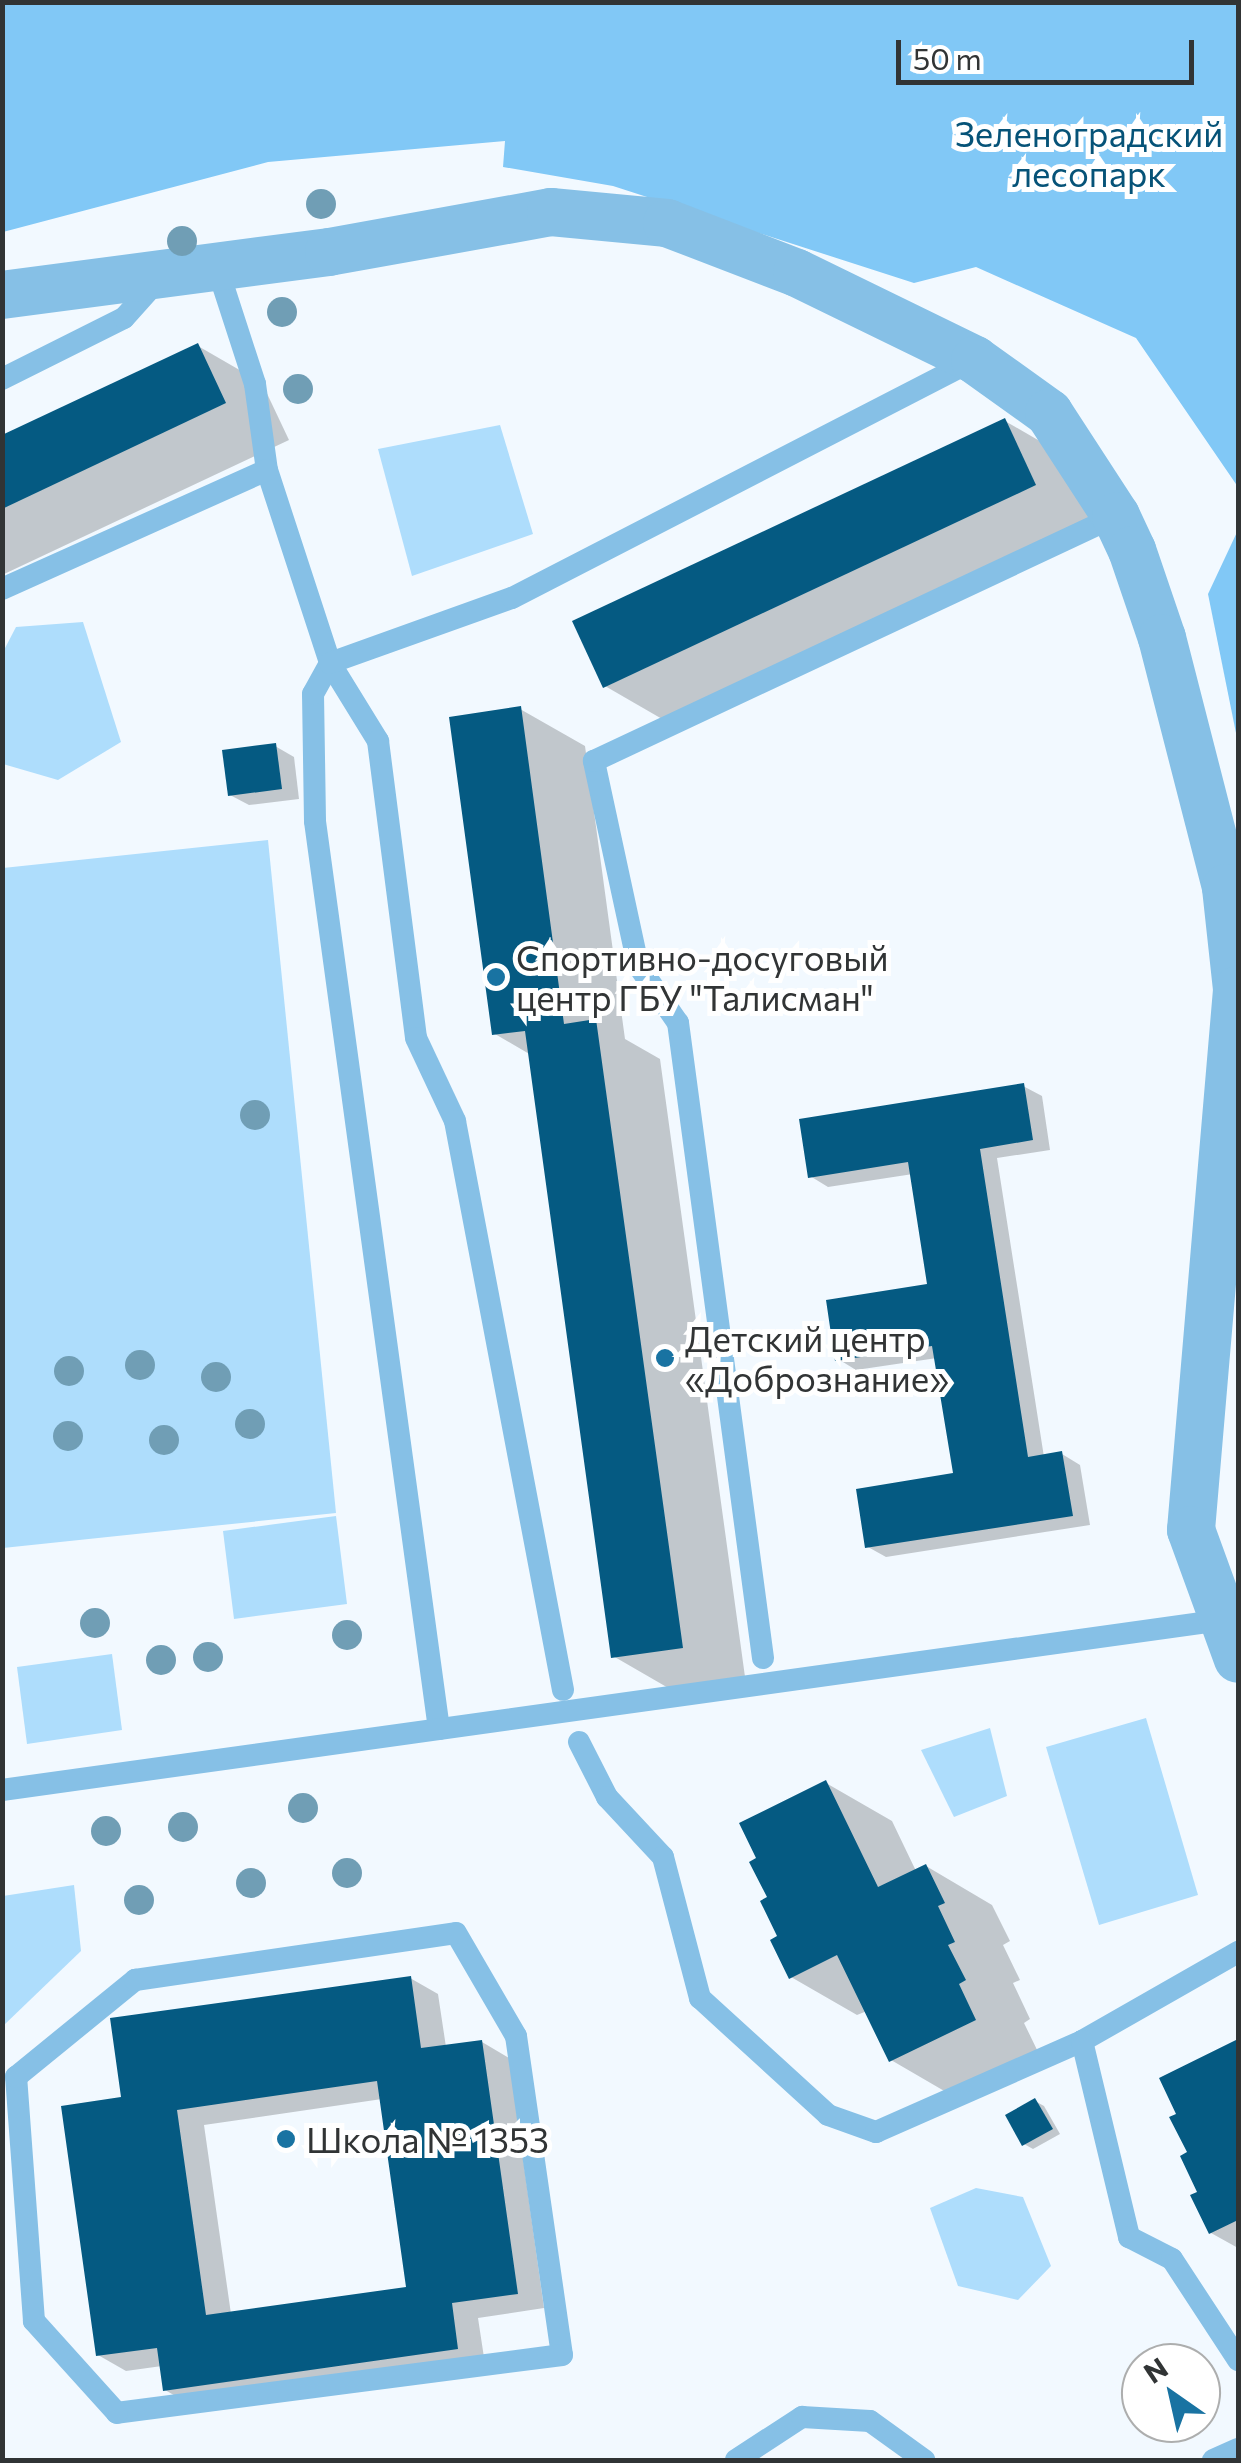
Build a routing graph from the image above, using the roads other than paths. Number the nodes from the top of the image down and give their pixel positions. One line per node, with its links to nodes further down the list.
1 (217, 267): 2 (street); 4 (street); 6 (lane)
2 (163, 274): 3 (street); 5 (lane)
3 (2, 294)
4 (974, 360): 7 (street); 9 (lane)
5 (2, 378)
6 (267, 470): 8 (lane); 9 (lane)
7 (1116, 516): 10 (street); 11 (lane)
8 (2, 589)
9 (330, 664): 12 (lane); 13 (lane)
10 (1231, 1640): 13 (lane)
11 (763, 1658)
12 (563, 1690)
13 (439, 1729): 15 (lane)
14 (579, 1742): 17 (lane)
15 (2, 1790)
16 (1238, 1952): 17 (lane)
17 (1082, 2041): 19 (lane)
18 (9, 2082): 18 (lane)
19 (1238, 2360)
20 (1238, 2449): 23 (lane)
21 (736, 2460): 22 (lane)
22 (924, 2460)
23 (1213, 2460)

